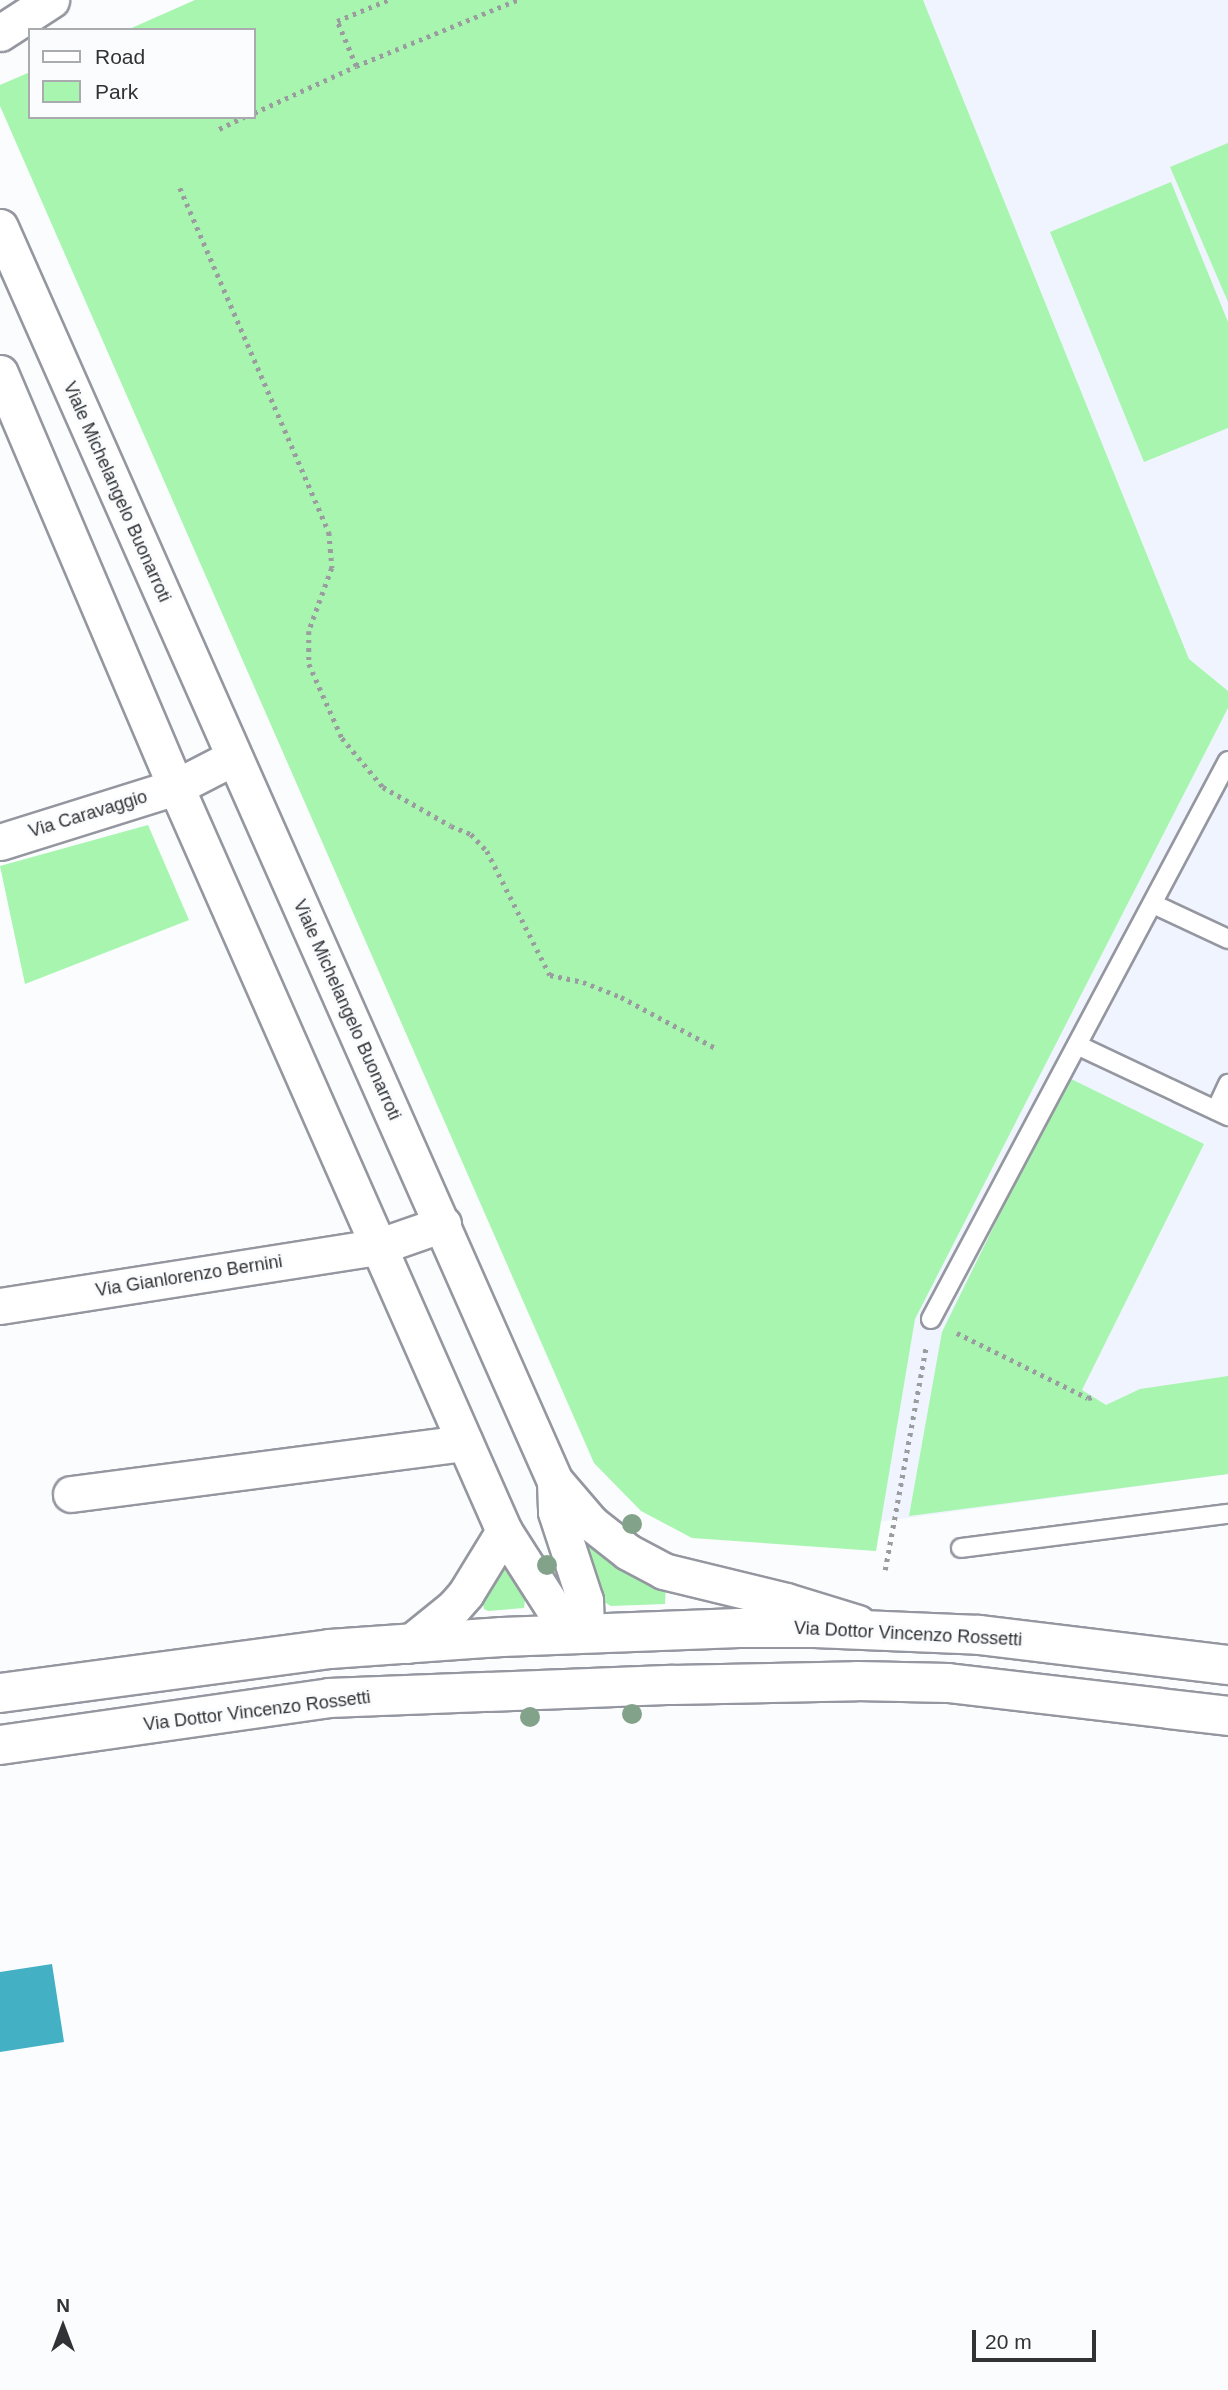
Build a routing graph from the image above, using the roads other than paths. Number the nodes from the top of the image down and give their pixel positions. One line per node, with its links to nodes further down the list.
1 (51, 0): 2 (street)
2 (0, 33)
3 (0, 228): 5 (street, Viale Michelangelo Buonarroti)
4 (0, 373): 7 (street)
5 (234, 757): 7 (street); 14 (street, Viale Michelangelo Buonarroti)
6 (1228, 761): 9 (lane)
7 (176, 786): 8 (street, Via Caravaggio); 15 (street)
8 (0, 842)
9 (1153, 904): 10 (lane); 11 (lane)
10 (1228, 939)
11 (1077, 1045): 13 (lane); 17 (lane)
12 (1228, 1084): 13 (lane)
13 (1222, 1113)
14 (443, 1224): 15 (street); 19 (street, Viale Michelangelo Buonarroti)
15 (377, 1247): 16 (street, Via Gianlorenzo Bernini); 18 (street)
16 (0, 1306)
17 (931, 1319)
18 (465, 1443): 20 (street); 22 (street)
19 (555, 1481): 24 (street, Viale Michelangelo Buonarroti); 25 (street, Viale Michelangelo Buonarroti)
20 (71, 1494)
21 (1228, 1514): 23 (lane)
22 (504, 1531): 25 (street); 26 (street)
23 (961, 1548)
24 (876, 1630): 25 (street, Via Dottor Vincenzo Rossetti); 27 (street, Via Dottor Vincenzo Rossetti)
25 (586, 1634): 26 (street, Via Dottor Vincenzo Rossetti); 28 (street)
26 (407, 1645): 29 (street, Via Dottor Vincenzo Rossetti)
27 (1228, 1665)
28 (599, 1687): 30 (street, Via Dottor Vincenzo Rossetti); 31 (street, Via Dottor Vincenzo Rossetti)
29 (0, 1693)
30 (1228, 1716)
31 (0, 1745)

